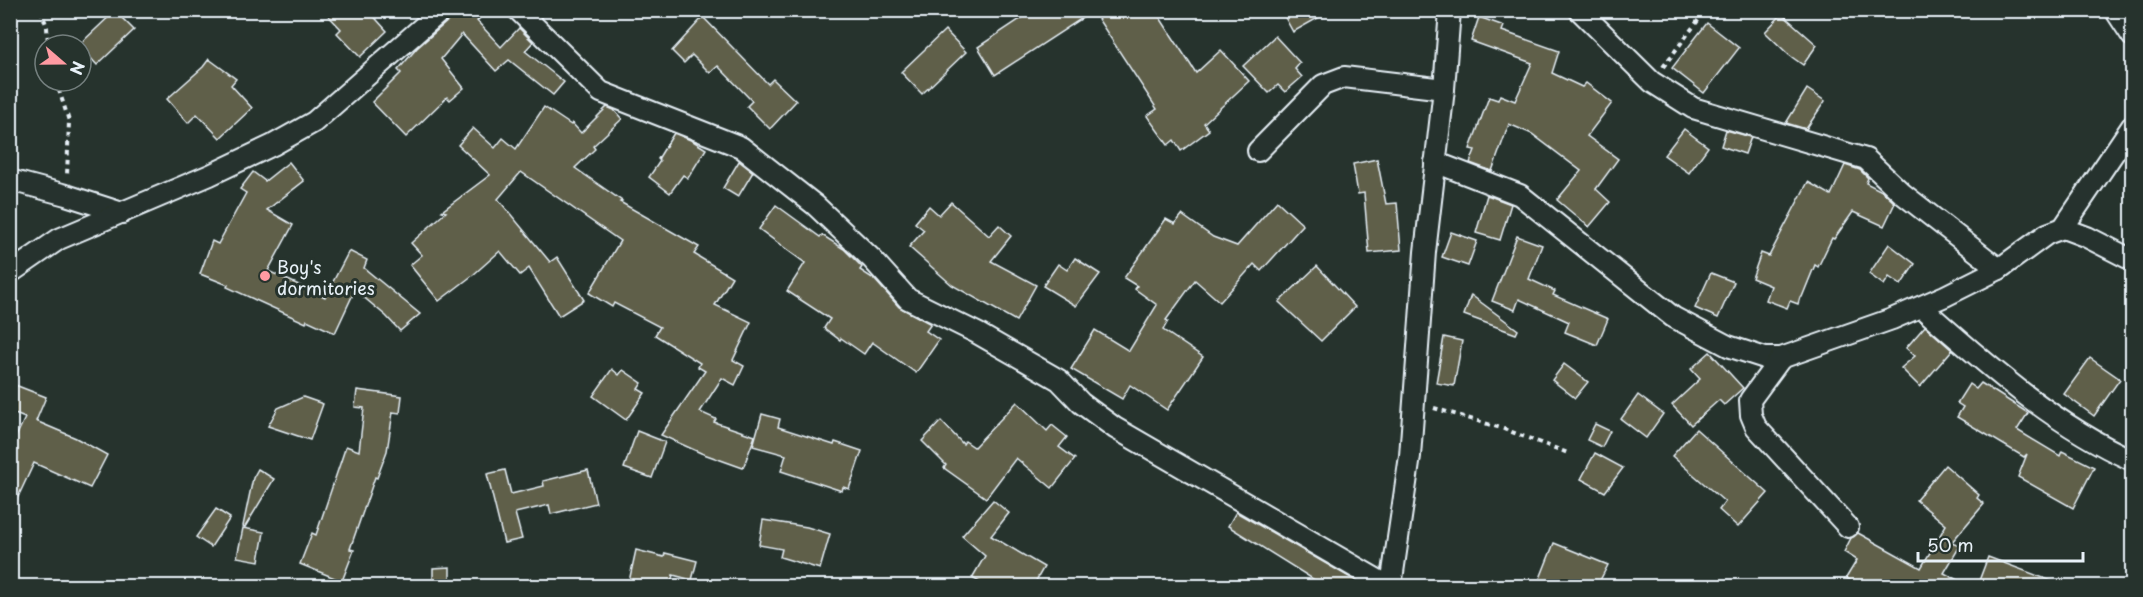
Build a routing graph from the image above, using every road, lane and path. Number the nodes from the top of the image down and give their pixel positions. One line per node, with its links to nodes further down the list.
1 (41, 10): 8 (path)
2 (442, 10): 18 (street)
3 (518, 10): 29 (street)
4 (1450, 10): 11 (street)
5 (1579, 10): 10 (street)
6 (1706, 10): 10 (path)
7 (2115, 10): 9 (street)
8 (47, 33)
9 (2133, 36)
10 (1652, 82): 21 (street)
11 (1444, 89): 14 (street); 15 (street)
12 (60, 93): 17 (path)
13 (2133, 126): 19 (street)
14 (1258, 151)
15 (1435, 162): 24 (street); 25 (street)
16 (10, 180): 17 (street)
17 (66, 195): 18 (street)
18 (122, 213): 22 (street)
19 (2063, 228): 20 (street); 21 (street)
20 (2133, 260)
21 (1999, 269): 23 (street)
22 (10, 273)
23 (1921, 307): 24 (street); 27 (street)
24 (1781, 358): 28 (street)
25 (1413, 402): 26 (path); 29 (street)
26 (1568, 453)
27 (2133, 460)
28 (1848, 527)
29 (1390, 586)

